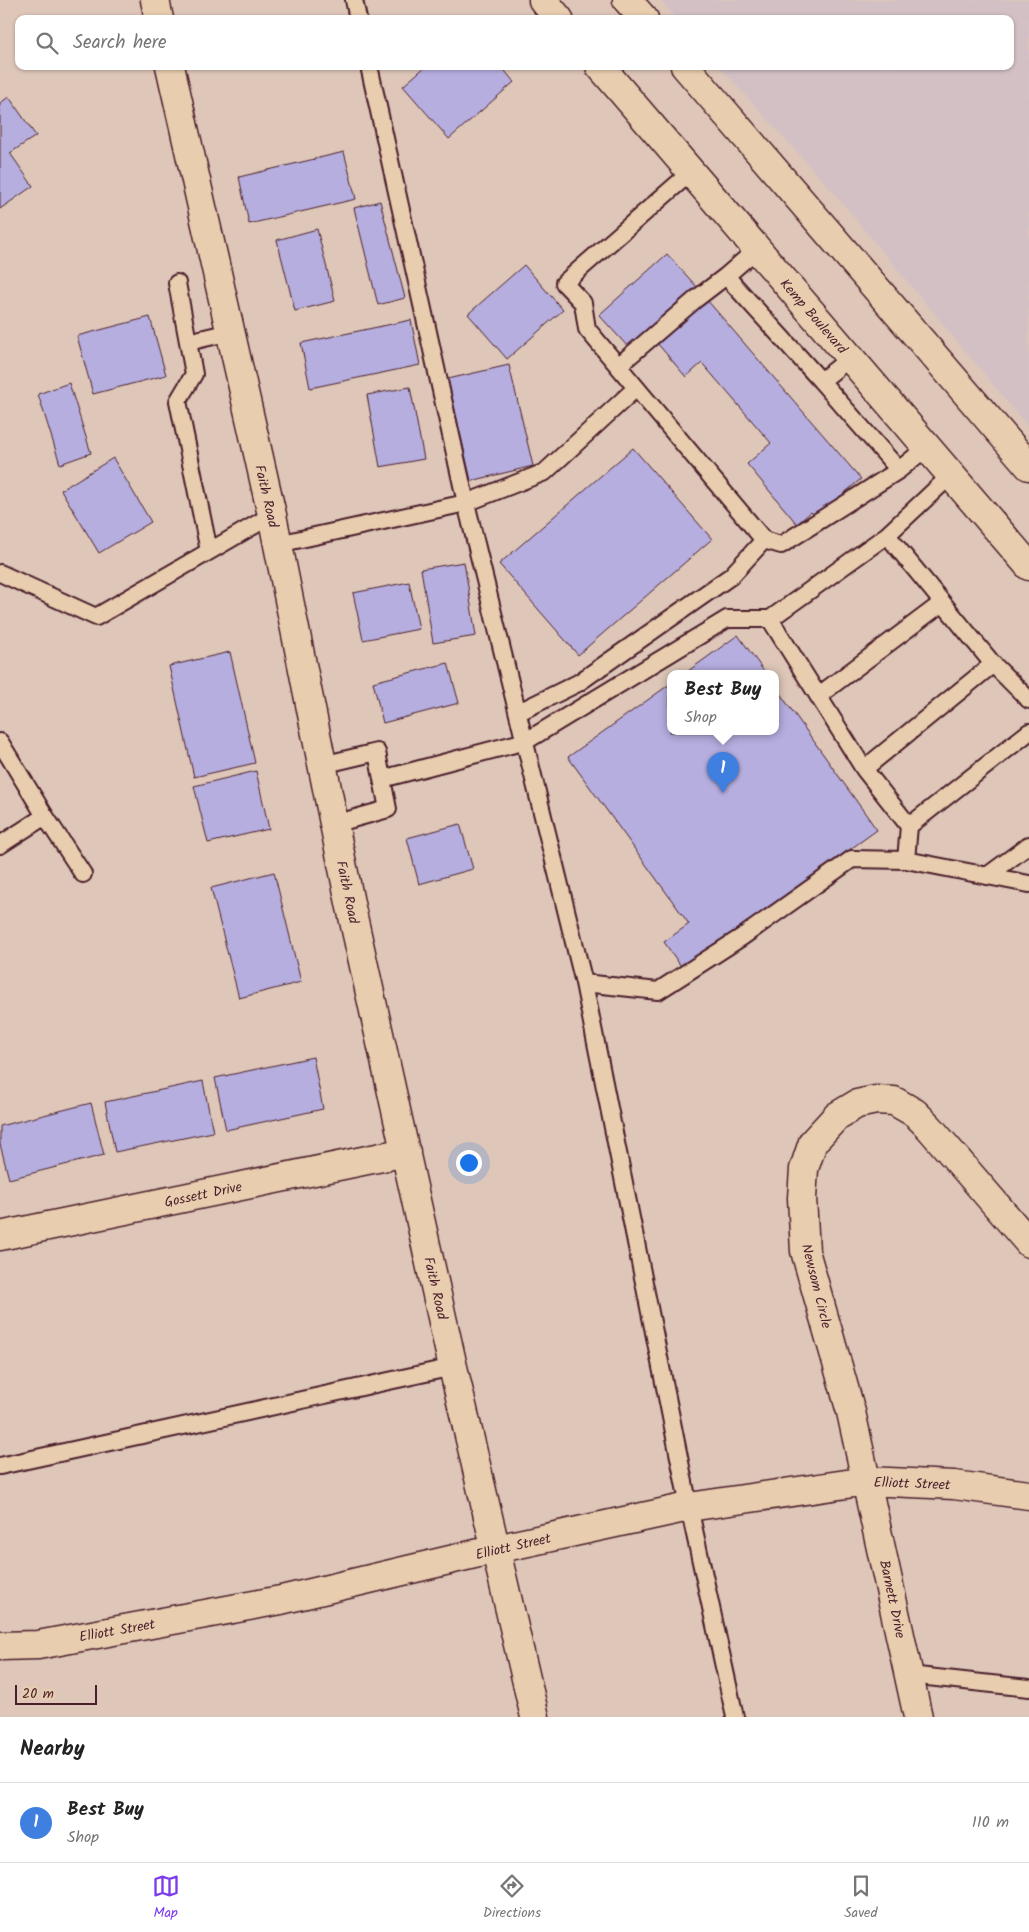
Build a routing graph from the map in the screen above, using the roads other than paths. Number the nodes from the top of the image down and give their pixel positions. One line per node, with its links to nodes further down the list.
1 (155, 0): 5 (street)
2 (354, 0): 6 (lane)
3 (543, 0): 7 (street)
4 (628, 0): 8 (street)
5 (158, 15)
6 (357, 15)
7 (556, 15)
8 (641, 15)
9 (171, 70): 17 (street, Faith Road)
10 (370, 70): 27 (lane)
11 (603, 70): 13 (street, Kemp Boulevard)
12 (688, 70): 24 (street)
13 (691, 172): 14 (street, Kemp Boulevard); 20 (lane)
14 (757, 249): 15 (lane); 19 (street, Kemp Boulevard)
15 (726, 276): 20 (lane); 21 (lane)
16 (177, 282): 18 (lane)
17 (230, 332): 18 (lane); 28 (street, Faith Road)
18 (188, 342): 32 (lane)
19 (850, 358): 21 (lane); 23 (street, Kemp Boulevard)
20 (618, 366): 22 (lane)
21 (821, 381): 25 (lane)
22 (636, 388): 27 (lane); 30 (lane)
23 (927, 447): 25 (lane); 26 (street, Kemp Boulevard)
24 (1029, 466)
25 (899, 470): 30 (lane)
26 (950, 475): 29 (lane); 33 (street, Kemp Boulevard)
27 (466, 503): 31 (lane); 40 (lane)
28 (272, 515): 31 (street, Faith Road); 32 (lane)
29 (887, 535): 35 (lane); 36 (lane)
30 (764, 540): 40 (lane)
31 (278, 544): 44 (street, Faith Road)
32 (209, 551): 34 (lane)
33 (1029, 566)
34 (0, 573)
35 (942, 603): 37 (lane); 38 (lane)
36 (770, 619): 38 (lane); 42 (lane)
37 (993, 664): 39 (lane); 45 (lane)
38 (818, 696): 45 (lane)
39 (1029, 700)
40 (519, 712): 42 (lane)
41 (1029, 732): 49 (lane)
42 (526, 741): 46 (lane); 56 (lane)
43 (0, 742): 47 (lane)
44 (322, 765): 46 (lane); 48 (street, Faith Road)
45 (864, 769): 49 (lane)
46 (382, 780): 48 (lane)
47 (45, 816): 50 (lane); 53 (lane)
48 (334, 824): 57 (street, Faith Road)
49 (909, 826): 52 (lane)
50 (0, 845)
51 (1029, 845): 54 (lane)
52 (906, 860): 54 (lane); 56 (lane)
53 (83, 874)
54 (987, 876): 55 (lane)
55 (1029, 884)
56 (584, 983): 64 (lane)
57 (406, 1152): 58 (street, Gossett Drive); 60 (street, Faith Road)
58 (0, 1236)
59 (1029, 1244): 62 (street, Newsom Circle)
60 (454, 1367): 61 (lane); 65 (street, Faith Road)
61 (0, 1466)
62 (867, 1481): 63 (street, Elliott Street); 64 (street, Elliott Street); 67 (street, Barnett Drive)
63 (1029, 1495)
64 (689, 1507): 65 (street, Elliott Street); 70 (lane)
65 (496, 1549): 66 (street, Elliott Street); 69 (street, Faith Road)
66 (0, 1646)
67 (909, 1675): 68 (lane); 71 (street, Barnett Drive)
68 (1029, 1688)
69 (535, 1717)
70 (735, 1717)
71 (918, 1717)

